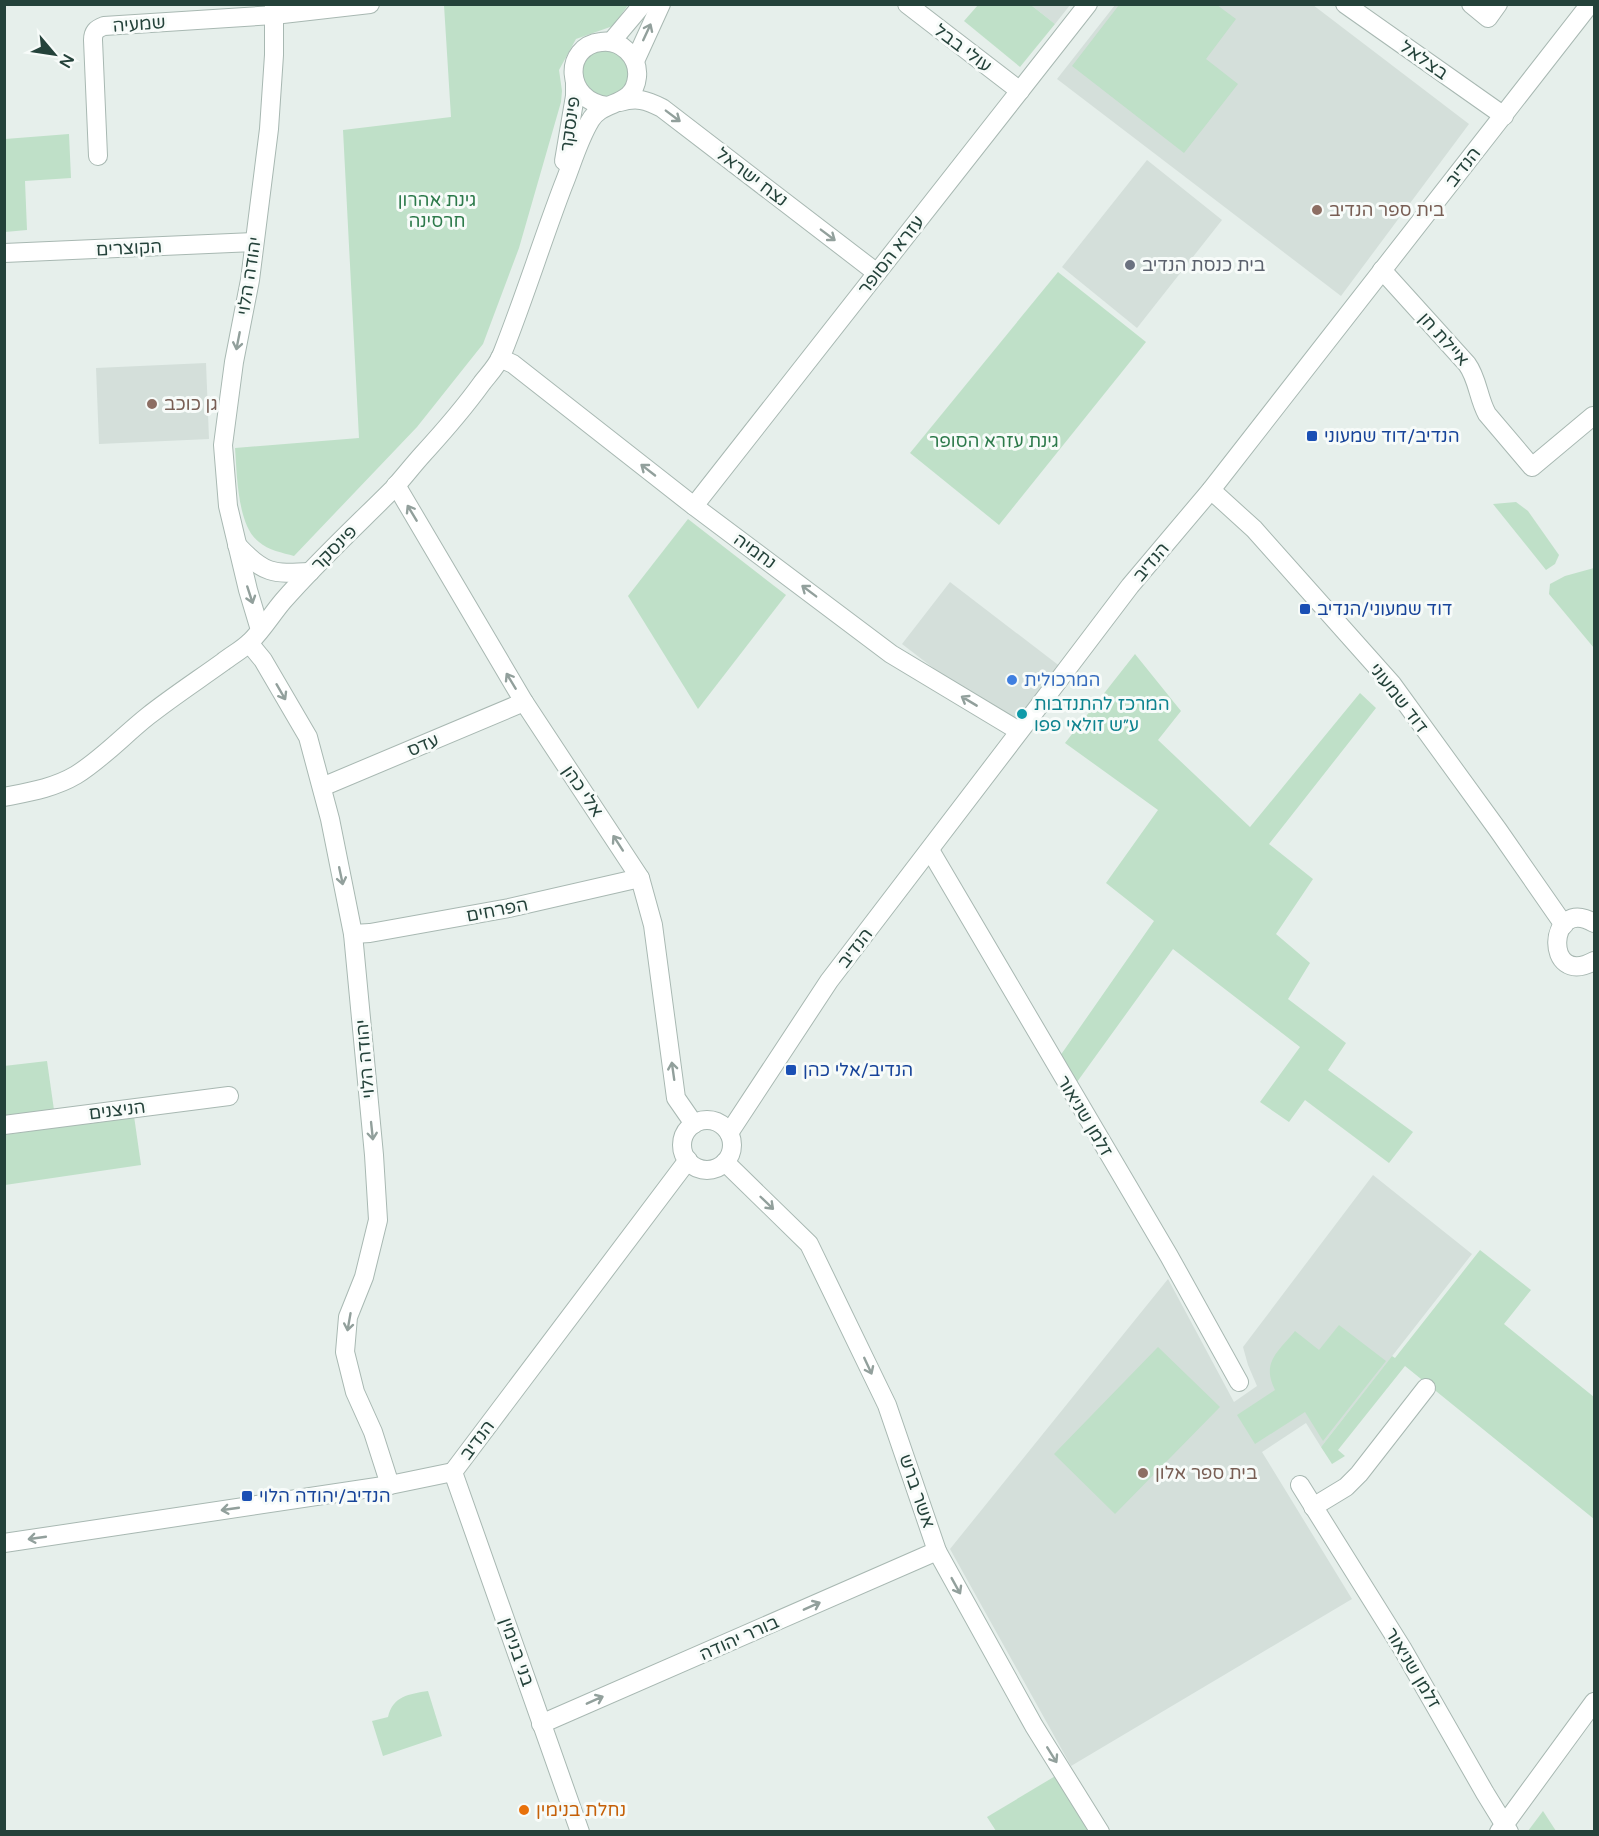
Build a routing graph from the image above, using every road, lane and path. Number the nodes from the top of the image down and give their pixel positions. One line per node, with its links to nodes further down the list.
1 (370, 4): 9 (street)
2 (643, 4): 11 (street)
3 (661, 4): 12 (street, one-way to 3)
4 (907, 4): 14 (street, עולי בבל)
5 (1088, 4): 14 (street, עזרא הסופר)
6 (1471, 4): 10 (street)
7 (1590, 4): 16 (street, הנדיב)
8 (1349, 6): 16 (street, בצלאל)
9 (274, 10): 17 (street, שמעיה); 19 (street, יהודה הלוי)
10 (1493, 11)
11 (611, 42): 12 (street); 13 (street)
12 (635, 61): 15 (street)
13 (574, 83): 15 (street); 18 (street, פינסקר)
14 (1020, 91): 22 (street, עזרא הסופר)
15 (614, 104): 18 (street, פינסקר); 22 (street, נצח ישראל, one-way to 22)
16 (1504, 116): 21 (street, הנדיב)
17 (98, 156)
18 (558, 201): 23 (street, פינסקר)
19 (254, 242): 20 (street, הקוצרים); 28 (street, יהודה הלוי, one-way to 28)
20 (4, 253)
21 (1382, 270): 24 (street, איילת חן); 26 (street, הנדיב)
22 (877, 273): 27 (street, עזרא הסופר)
23 (501, 358): 25 (street, פינסקר); 27 (street, נחמיה, one-way to 23)
24 (1593, 416)
25 (396, 486): 29 (street, פינסקר); 31 (street, אלי כהן, one-way to 25)
26 (1211, 490): 32 (street, הנדיב); 38 (street, דוד שמעוני)
27 (694, 506): 32 (street, נחמיה, one-way to 27)
28 (237, 545): 29 (street); 30 (street, יהודה הלוי, one-way to 30)
29 (310, 572): 30 (street, פינסקר)
30 (255, 636): 33 (street, יהודה הלוי, one-way to 33); 34 (street, פינסקר)
31 (524, 702): 33 (street, עדס); 36 (street, אלי כהן, one-way to 31)
32 (1019, 731): 35 (street, הנדיב)
33 (322, 787): 39 (street, יהודה הלוי, one-way to 39)
34 (4, 796)
35 (930, 850): 44 (street, הנדיב); 47 (street, זלמן שניאור)
36 (640, 878): 39 (street, הפרחים); 42 (street, אלי כהן, one-way to 36)
37 (1594, 923): 38 (street)
38 (1564, 925): 40 (street)
39 (353, 934): 50 (street, יהודה הלוי, one-way to 50)
40 (1594, 962)
41 (229, 1096): 43 (street, הניצנים)
42 (694, 1124): 44 (street); 45 (street)
43 (4, 1125)
44 (729, 1132): 46 (street)
45 (688, 1160): 46 (street); 49 (street, הנדיב)
46 (725, 1162): 54 (street, אשר ברש, one-way to 54)
47 (1239, 1382)
48 (1426, 1388): 52 (street)
49 (453, 1472): 50 (street, הנדיב); 56 (street, בני בנימין)
50 (390, 1485): 53 (street, הנדיב, one-way to 53)
51 (1300, 1485): 52 (street, זלמן שניאור)
52 (1313, 1507): 57 (street, זלמן שניאור)
53 (4, 1542)
54 (937, 1551): 56 (street, בורר יהודה, one-way to 54); 59 (street, אשר ברש, one-way to 59)
55 (1594, 1702): 57 (street)
56 (541, 1724): 58 (street, בני בנימין)
57 (1504, 1829)
58 (580, 1832)
59 (1100, 1832)

